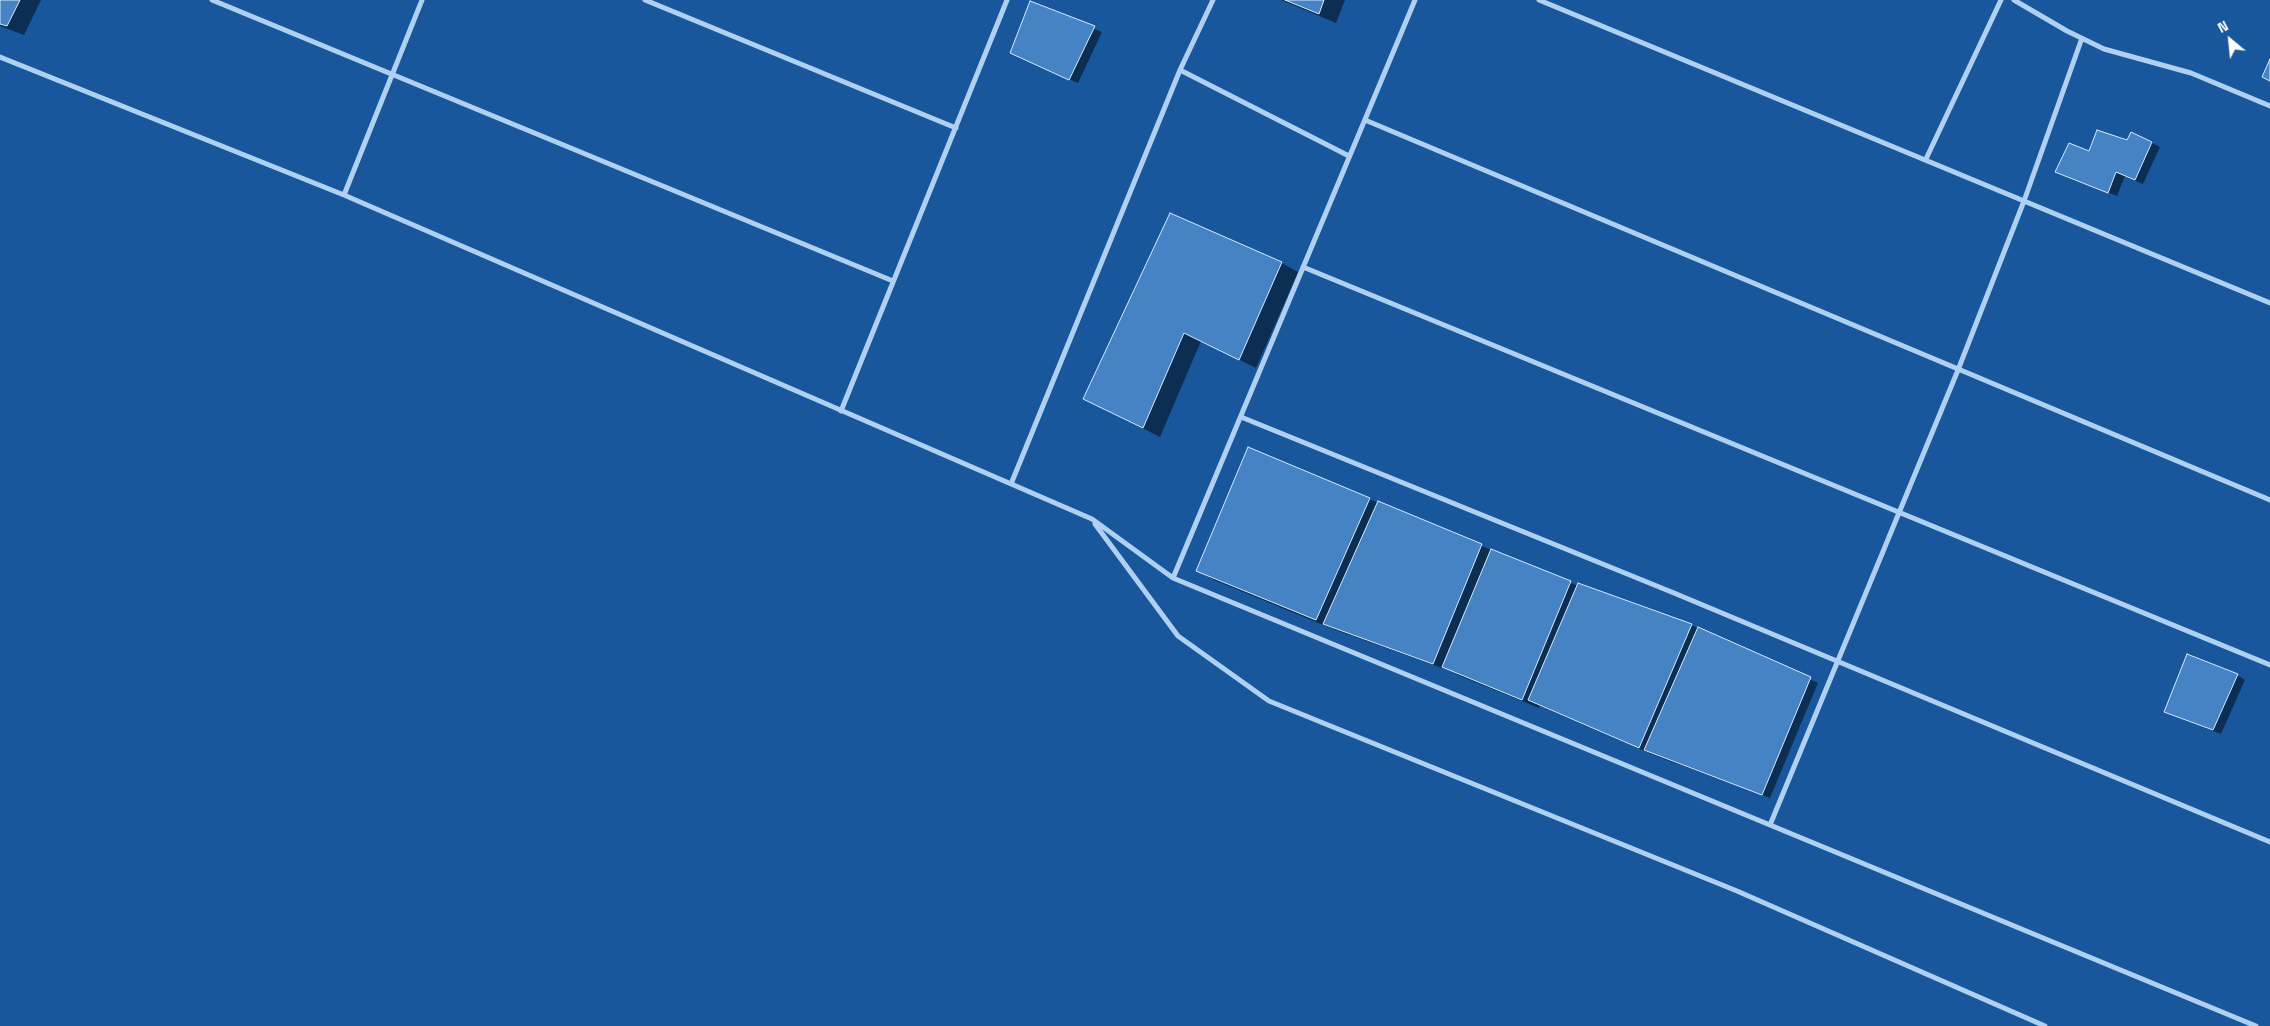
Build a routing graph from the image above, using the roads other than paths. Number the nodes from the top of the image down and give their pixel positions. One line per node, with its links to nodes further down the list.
1 (212, 0): 13 (street)
2 (422, 0): 13 (street)
3 (646, 0): 16 (street)
4 (1007, 0): 16 (street)
5 (1213, 0): 12 (street)
6 (1415, 0): 15 (street)
7 (1539, 0): 18 (street)
8 (2001, 0): 18 (street)
9 (2014, 0): 10 (street)
10 (2082, 38): 14 (street); 20 (street)
11 (0, 57): 19 (street)
12 (1180, 70): 17 (street); 27 (street)
13 (391, 75): 19 (street); 22 (street)
14 (2270, 106)
15 (1364, 120): 17 (street); 24 (street)
16 (956, 128): 22 (street)
17 (1350, 156): 21 (street)
18 (1926, 159): 20 (street)
19 (344, 195): 25 (street)
20 (2024, 201): 23 (street); 24 (street)
21 (1303, 267): 26 (street); 29 (street)
22 (893, 281): 25 (street)
23 (2270, 303)
24 (1958, 370): 28 (street); 29 (street)
25 (841, 411): 27 (street)
26 (1241, 417): 31 (street); 32 (street)
27 (1011, 484): 30 (street)
28 (2270, 500)
29 (1900, 512): 32 (street); 33 (street)
30 (1092, 519): 31 (street); 36 (street)
31 (1173, 578): 34 (street)
32 (1839, 662): 34 (street); 35 (street)
33 (2270, 665)
34 (1770, 825): 37 (street)
35 (2270, 842)
36 (2045, 1026)
37 (2256, 1026)

